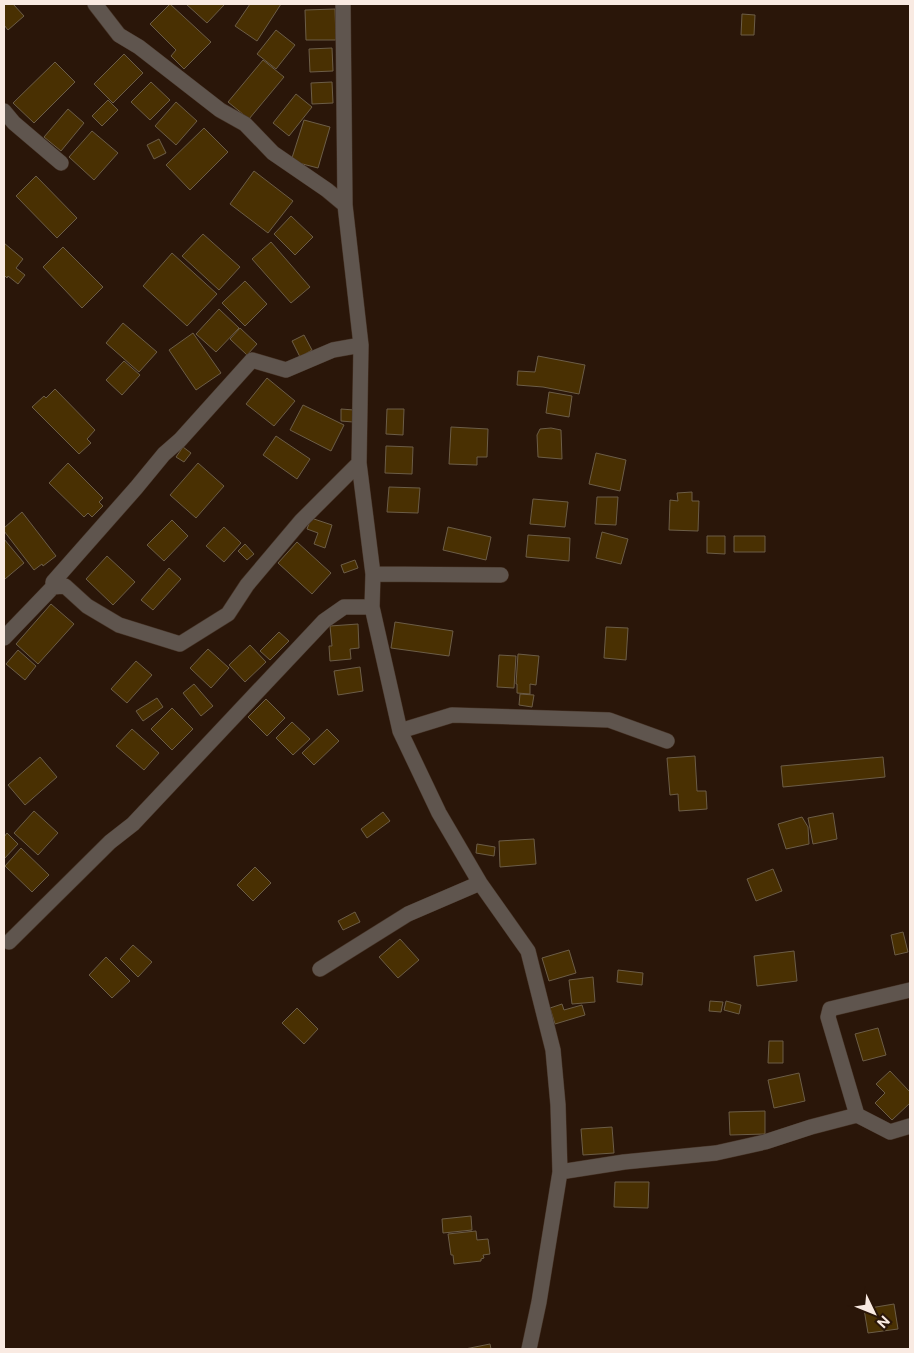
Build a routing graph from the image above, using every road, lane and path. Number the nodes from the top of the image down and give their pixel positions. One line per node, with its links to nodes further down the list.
1 (96, 4): 5 (street)
2 (343, 4): 5 (street)
3 (4, 111): 4 (street)
4 (61, 164)
5 (345, 205): 6 (street)
6 (361, 344): 7 (street); 10 (street)
7 (359, 463): 8 (street); 10 (street)
8 (373, 574): 9 (street); 11 (street)
9 (501, 575)
10 (53, 587): 12 (street)
11 (372, 607): 13 (street); 16 (street)
12 (4, 638)
13 (400, 731): 14 (street); 15 (street)
14 (667, 741)
15 (480, 883): 17 (street); 21 (street)
16 (9, 942)
17 (320, 969)
18 (910, 990): 19 (street)
19 (857, 1115): 20 (street); 21 (street)
20 (910, 1126)
21 (560, 1172): 22 (street)
22 (529, 1349)

